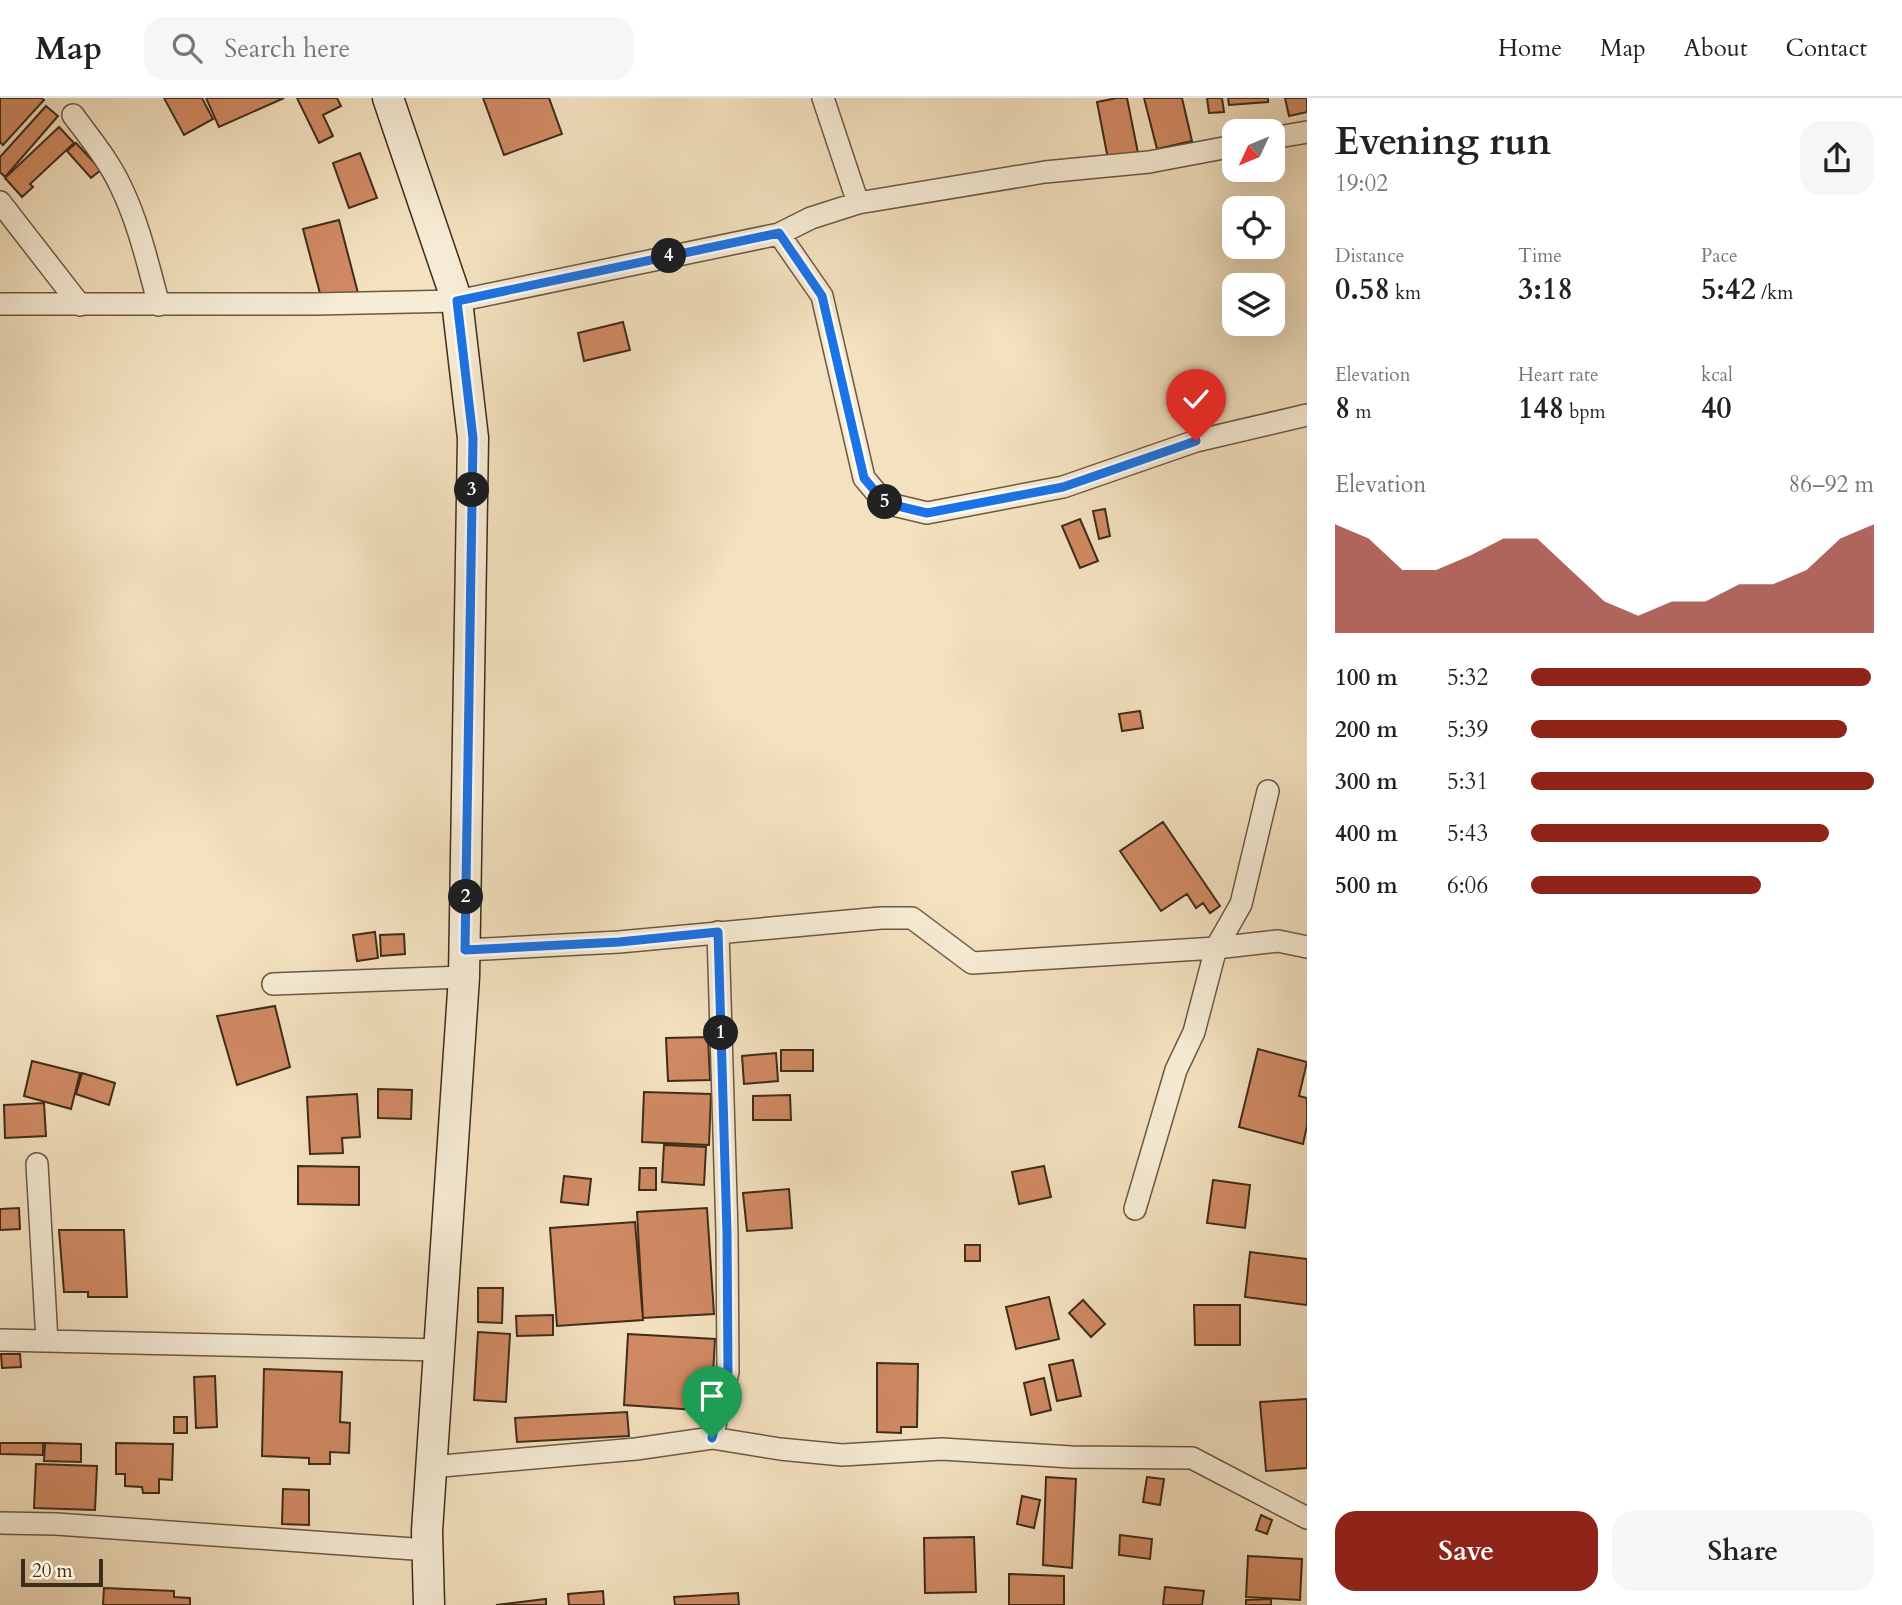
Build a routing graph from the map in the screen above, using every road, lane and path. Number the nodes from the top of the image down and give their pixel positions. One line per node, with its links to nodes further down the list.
1 (388, 98): 10 (street)
2 (823, 98): 8 (street)
3 (73, 115): 13 (street)
4 (1307, 132): 5 (street)
5 (1285, 136)
6 (1222, 148): 8 (street)
7 (0, 202): 12 (street)
8 (858, 203): 9 (street)
9 (779, 233): 10 (street); 14 (street)
10 (457, 301): 13 (street); 19 (street)
11 (0, 304): 12 (street)
12 (80, 305): 13 (street)
13 (159, 305)
14 (1307, 415)
15 (1268, 791): 18 (street)
16 (718, 932): 18 (street); 19 (street); 26 (street)
17 (1307, 947): 18 (street)
18 (1216, 948): 22 (street)
19 (465, 964): 20 (street); 25 (street)
20 (273, 984)
21 (37, 1164): 24 (street)
22 (1135, 1209)
23 (0, 1340): 24 (street)
24 (47, 1341): 25 (street)
25 (439, 1350): 27 (street)
26 (712, 1438): 27 (street); 28 (street)
27 (431, 1467): 30 (street)
28 (1307, 1518)
29 (0, 1523): 30 (street)
30 (428, 1549): 31 (street)
31 (429, 1605)

